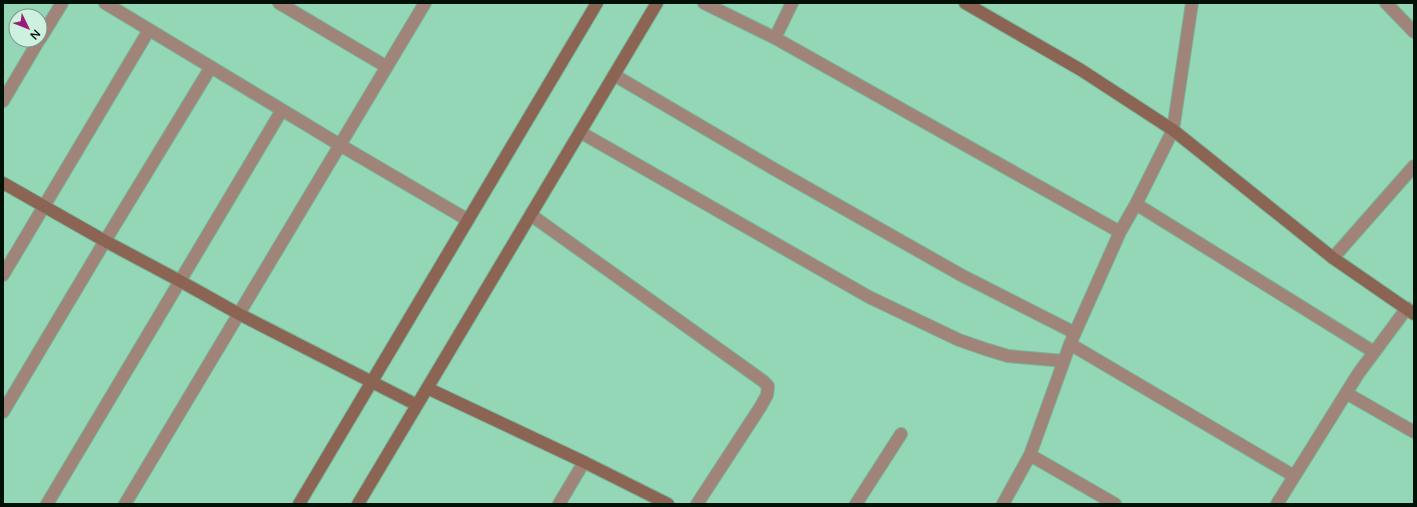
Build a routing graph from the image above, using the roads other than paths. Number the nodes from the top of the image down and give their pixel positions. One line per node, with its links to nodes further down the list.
1 (62, 3): 12 (street)
2 (105, 3): 13 (street)
3 (279, 3): 18 (street)
4 (597, 3): 30 (street)
5 (657, 3): 19 (street)
6 (704, 3): 15 (street)
7 (792, 3): 15 (street)
8 (965, 3): 22 (street)
9 (1192, 3): 22 (street)
10 (1386, 3): 14 (street)
11 (422, 4): 18 (street)
12 (48, 27)
13 (149, 30): 17 (street); 28 (street)
14 (1414, 32)
15 (774, 38): 31 (street)
16 (35, 48): 20 (street)
17 (211, 67): 21 (street); 32 (street)
18 (387, 67): 24 (street)
19 (614, 75): 23 (street); 38 (street)
20 (3, 101)
21 (282, 110): 24 (street); 35 (street)
22 (1173, 130): 27 (street); 33 (street)
23 (580, 132): 29 (street); 41 (street)
24 (340, 145): 30 (street); 37 (street)
25 (1414, 166): 33 (street)
26 (3, 183): 28 (street)
27 (1136, 204): 31 (street); 40 (street)
28 (44, 206): 32 (street); 34 (street)
29 (530, 215): 43 (street); 58 (street)
30 (468, 220): 42 (street)
31 (1120, 232): 38 (street)
32 (105, 241): 35 (street); 46 (street)
33 (1333, 258): 36 (street)
34 (3, 275)
35 (180, 281): 37 (street); 52 (street)
36 (1410, 311): 40 (street)
37 (239, 314): 42 (street); 53 (street)
38 (1075, 333): 39 (street)
39 (1070, 344): 41 (street); 51 (street)
40 (1374, 352): 44 (street)
41 (1064, 361): 49 (street)
42 (372, 381): 45 (street); 54 (street)
43 (427, 388): 45 (street); 50 (street)
44 (1346, 393): 47 (street); 51 (street)
45 (416, 405): 55 (street)
46 (3, 412)
47 (1414, 432)
48 (901, 434): 59 (street)
49 (1030, 455): 60 (street); 61 (street)
50 (584, 462): 56 (street); 57 (street)
51 (1294, 476): 62 (street)
52 (47, 504)
53 (125, 504)
54 (299, 504)
55 (358, 504)
56 (559, 504)
57 (668, 504)
58 (697, 504)
59 (856, 504)
60 (1003, 504)
61 (1115, 504)
62 (1277, 504)

